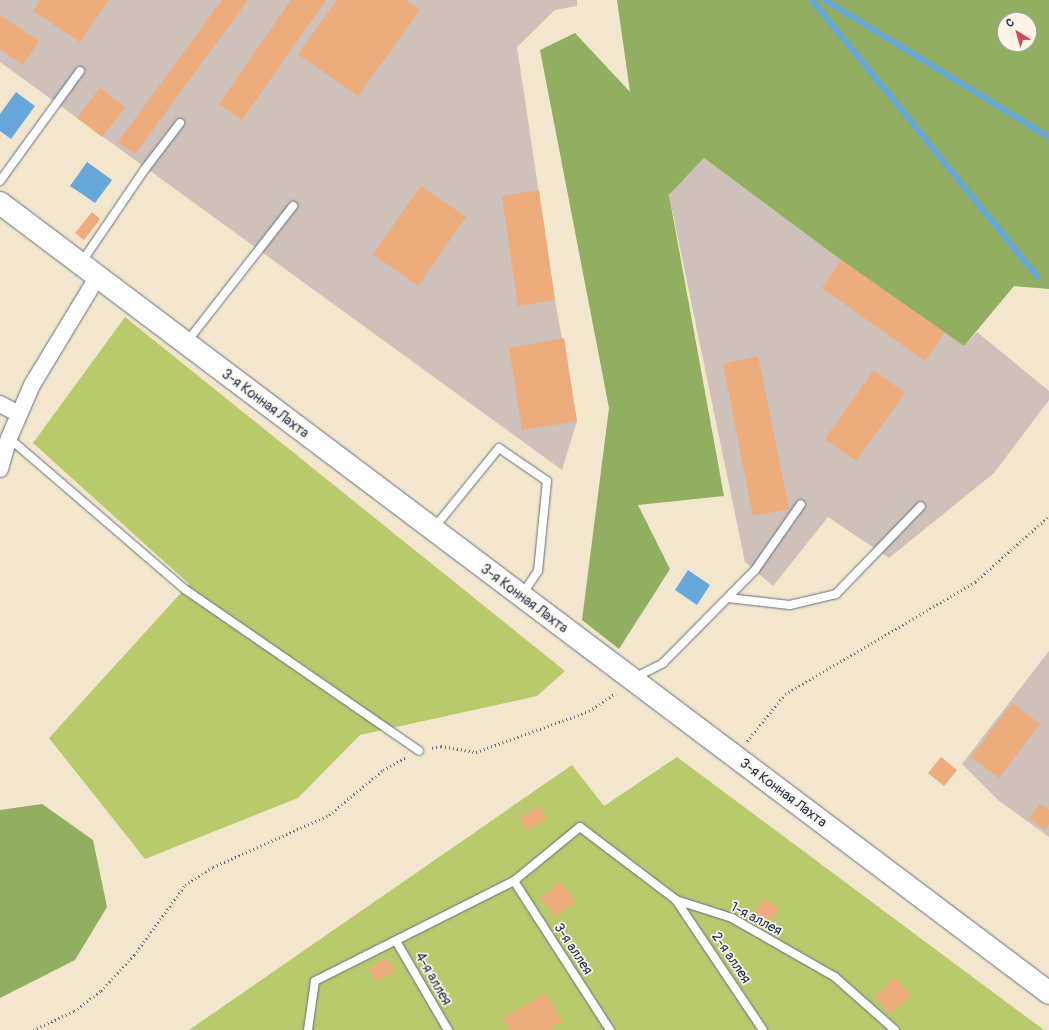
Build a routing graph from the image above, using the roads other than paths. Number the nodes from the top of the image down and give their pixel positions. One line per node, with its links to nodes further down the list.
1 (80, 71): 3 (lane)
2 (180, 123): 6 (lane)
3 (0, 181)
4 (0, 203): 6 (main road, 3-я Конная Лахта)
5 (294, 206): 8 (lane)
6 (80, 263): 7 (main road, 3-я Конная Лахта)
7 (98, 276): 8 (main road, 3-я Конная Лахта); 10 (street)
8 (185, 343): 15 (main road, 3-я Конная Лахта)
9 (0, 404): 10 (street)
10 (19, 414): 11 (street)
11 (9, 438): 12 (street); 19 (lane)
12 (0, 469)
13 (801, 504): 17 (lane)
14 (921, 506): 17 (lane)
15 (432, 530): 16 (main road, 3-я Конная Лахта); 16 (lane)
16 (521, 596): 18 (main road, 3-я Конная Лахта)
17 (728, 598): 18 (lane)
18 (632, 680): 23 (main road, 3-я Конная Лахта)
19 (419, 751)
20 (514, 882): 21 (lane, 1-я аллея); 22 (lane); 26 (lane, 3-я аллея)
21 (676, 900): 27 (lane, 2-я аллея); 28 (lane, 1-я аллея)
22 (396, 941): 24 (lane); 25 (lane, 4-я аллея)
23 (1049, 993)
24 (308, 1030)
25 (448, 1030)
26 (610, 1030)
27 (763, 1030)
28 (895, 1030)

